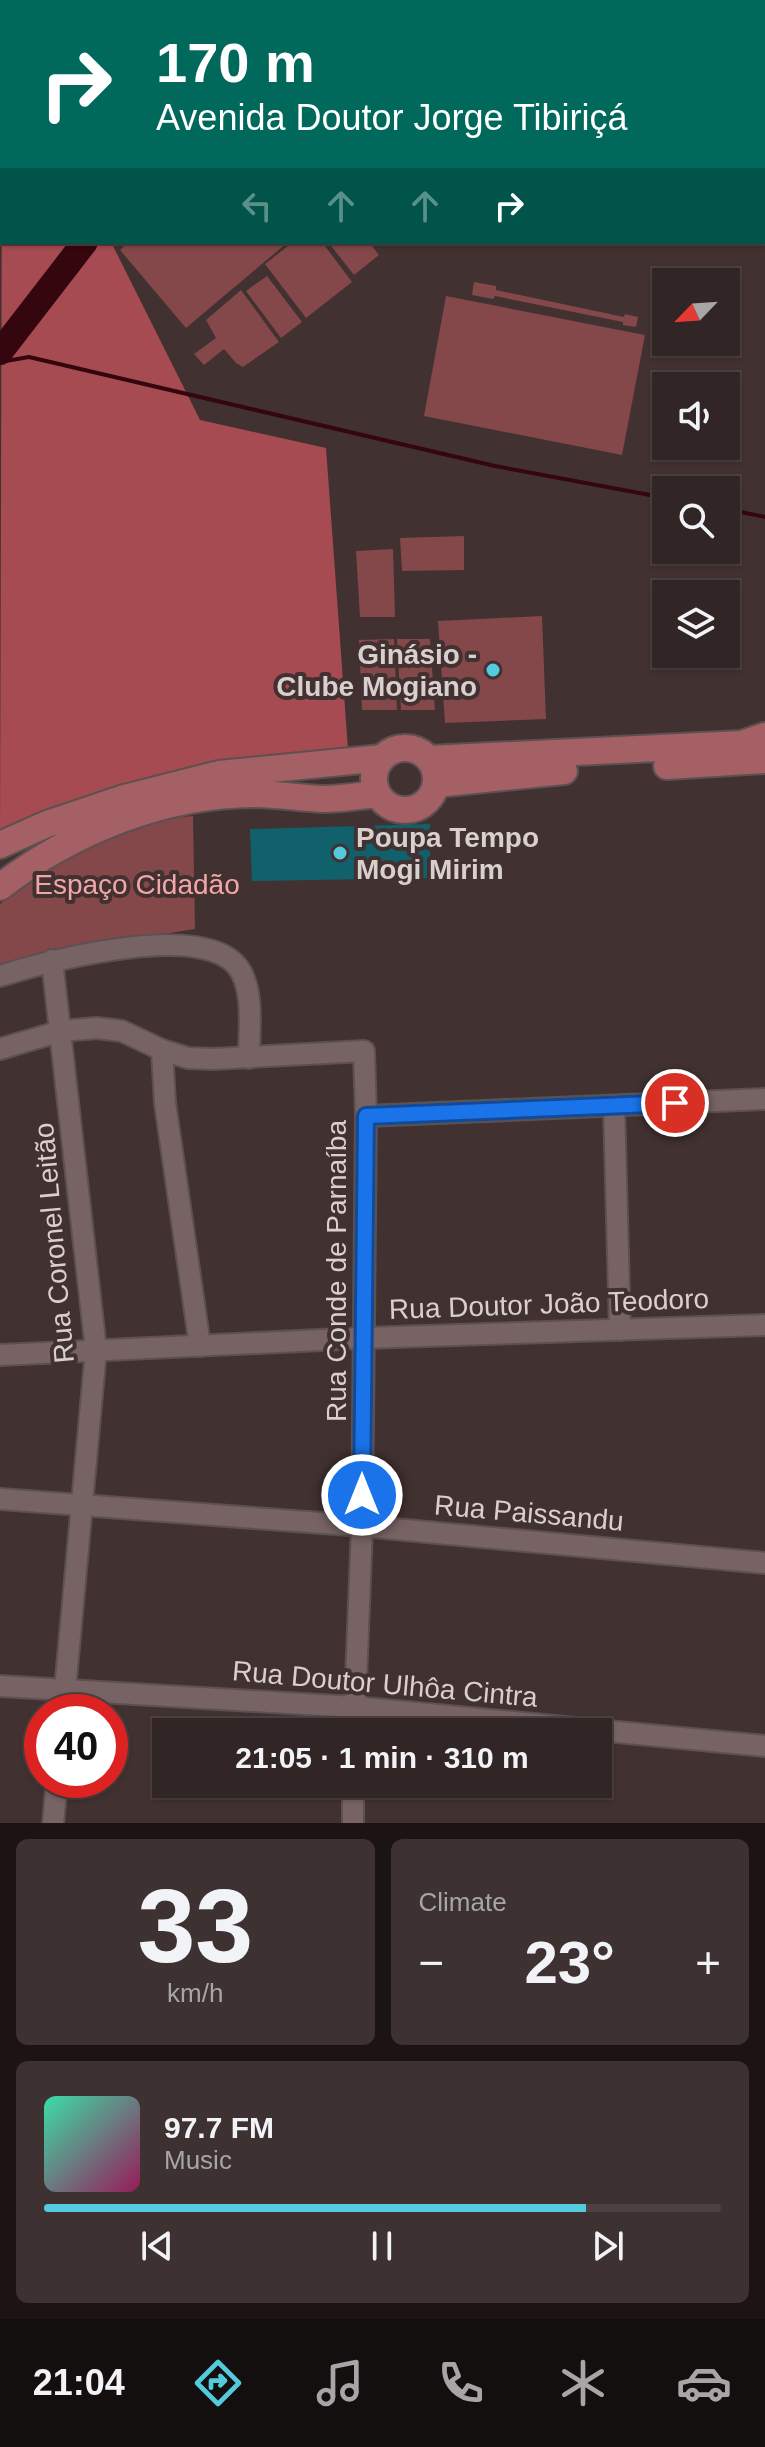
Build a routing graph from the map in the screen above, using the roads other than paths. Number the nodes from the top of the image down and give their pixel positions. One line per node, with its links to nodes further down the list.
1 (765, 736): 4 (main road)
2 (382, 758): 4 (main road); 5 (main road); 6 (main road)
3 (765, 760): 4 (main road)
4 (433, 772): 5 (main road)
5 (377, 794): 7 (main road)
6 (0, 845)
7 (0, 887)
8 (52, 960): 9 (street); 10 (street, Rua Coronel Leitão); 13 (street)
9 (0, 976)
10 (61, 1031): 11 (street); 12 (street); 21 (street, Rua Coronel Leitão)
11 (0, 1049)
12 (162, 1050): 13 (street); 20 (street)
13 (249, 1058): 16 (street, Rua Conde de Parnaíba)
14 (765, 1099): 15 (street)
15 (614, 1106): 16 (street); 18 (street)
16 (366, 1116): 19 (street, Rua Conde de Parnaíba)
17 (765, 1325): 18 (street, Rua Doutor João Teodoro)
18 (620, 1330): 19 (street, Rua Doutor João Teodoro)
19 (364, 1338): 20 (street, Rua Doutor João Teodoro); 25 (street, Rua Conde de Parnaíba)
20 (200, 1346): 21 (street, Rua Doutor João Teodoro)
21 (96, 1350): 22 (street, Rua Doutor João Teodoro); 24 (street, Rua Coronel Leitão)
22 (0, 1355)
23 (0, 1499): 24 (street, Rua Paissandu)
24 (81, 1505): 25 (street, Rua Paissandu); 28 (street, Rua Coronel Leitão)
25 (362, 1526): 26 (street, Rua Paissandu); 30 (street, Rua Conde de Parnaíba)
26 (765, 1563)
27 (0, 1686): 28 (street, Rua Doutor Ulhôa Cintra)
28 (65, 1690): 29 (street, Rua Coronel Leitão); 30 (street, Rua Doutor Ulhôa Cintra)
29 (65, 1694)
30 (354, 1707): 31 (street, Rua Conde de Parnaíba); 32 (street, Rua Doutor Ulhôa Cintra)
31 (354, 1718)
32 (765, 1746)
33 (55, 1798): 35 (street)
34 (353, 1798): 36 (street)
35 (53, 1823)
36 (353, 1823)

